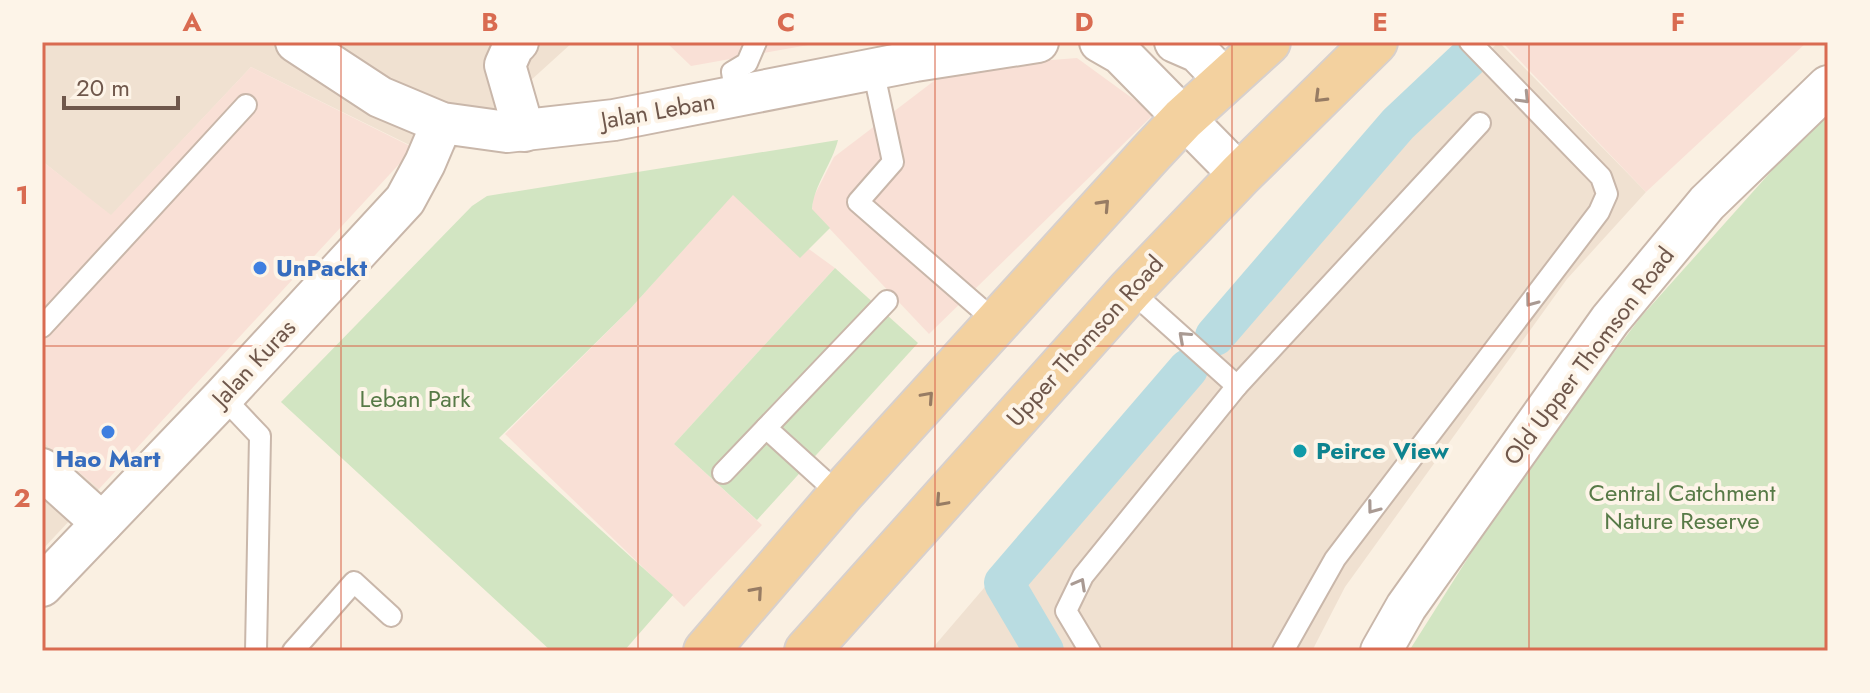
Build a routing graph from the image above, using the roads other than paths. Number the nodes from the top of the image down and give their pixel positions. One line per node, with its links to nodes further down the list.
1 (296, 42): 16 (street, Jalan Leban)
2 (518, 42): 18 (street)
3 (756, 42): 13 (lane)
4 (1038, 42): 10 (street, Jalan Leban)
5 (1175, 42): 11 (street)
6 (1268, 42): 11 (main road)
7 (1375, 42): 19 (main road, Upper Thomson Road, one-way to 19)
8 (1470, 42): 38 (lane, one-way to 38)
9 (1113, 44): 15 (street)
10 (873, 69): 13 (street, Jalan Leban); 22 (lane)
11 (1226, 81): 15 (main road)
12 (1828, 86): 39 (street, Old Upper Thomson Road)
13 (736, 97): 18 (street, Jalan Leban)
14 (246, 105): 23 (lane)
15 (1183, 119): 19 (street); 22 (main road, one-way to 15)
16 (442, 123): 18 (street, Jalan Leban); 25 (street, Jalan Kuras)
17 (1480, 123): 24 (lane)
18 (524, 131)
19 (1240, 175): 20 (main road, Upper Thomson Road)
20 (1130, 290): 24 (lane, one-way to 20); 36 (main road, Upper Thomson Road, one-way to 36)
21 (887, 301): 26 (lane)
22 (996, 322): 29 (main road, one-way to 22)
23 (42, 327)
24 (1237, 386): 37 (lane, one-way to 24)
25 (223, 397): 30 (street, Jalan Kuras); 33 (lane)
26 (766, 428): 28 (lane); 29 (lane)
27 (42, 469): 30 (street)
28 (723, 473)
29 (840, 495): 35 (main road, one-way to 29)
30 (102, 523): 31 (street, Jalan Kuras)
31 (42, 586)
32 (391, 616): 34 (lane)
33 (256, 651)
34 (293, 651)
35 (706, 651)
36 (807, 651)
37 (1090, 651)
38 (1283, 651)
39 (1381, 651)

